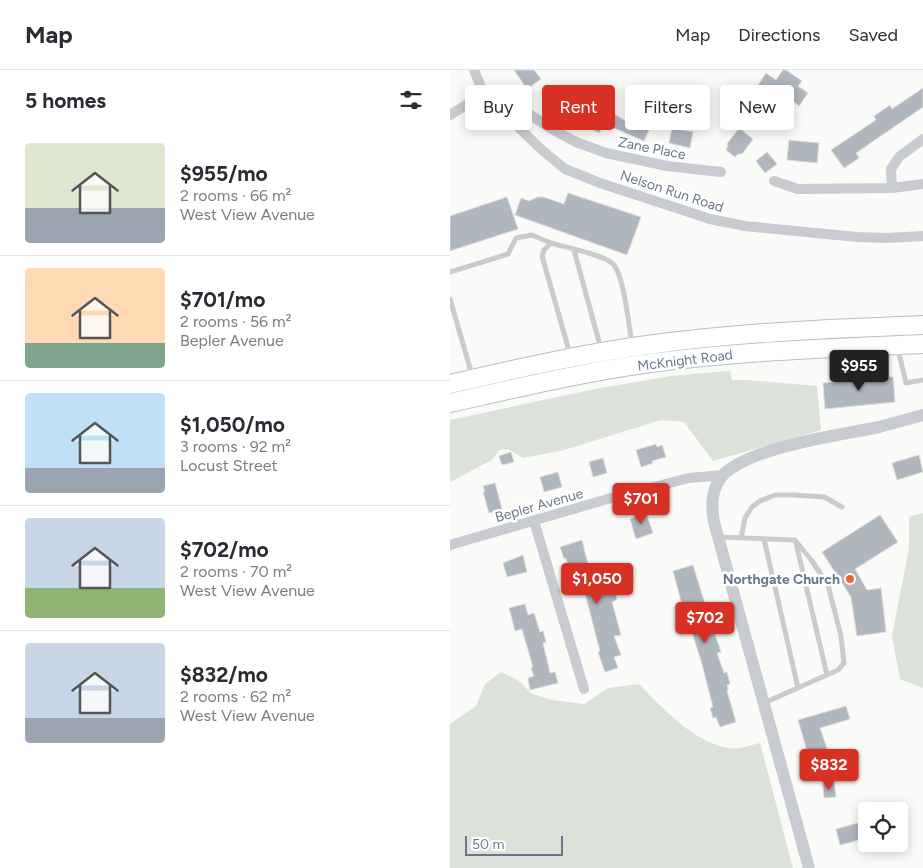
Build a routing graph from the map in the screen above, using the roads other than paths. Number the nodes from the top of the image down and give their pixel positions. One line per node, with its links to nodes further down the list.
1 (474, 70): 2 (street)
2 (480, 85)
3 (465, 105): 4 (street)
4 (450, 114)
5 (532, 115): 8 (street, Zane Place)
6 (522, 130): 12 (street, Nelson Run Road)
7 (923, 140): 11 (street)
8 (721, 172)
9 (774, 181): 11 (street)
10 (923, 184): 11 (street)
11 (892, 188)
12 (923, 236)
13 (551, 244): 14 (lane); 15 (lane); 22 (lane)
14 (574, 250): 20 (lane); 21 (lane)
15 (450, 272)
16 (450, 299): 23 (lane)
17 (923, 325): 20 (highway, McKnight Road)
18 (923, 344): 19 (highway, McKnight Road)
19 (898, 345): 24 (lane); 26 (highway, McKnight Road)
20 (632, 347): 21 (highway, McKnight Road)
21 (602, 352): 22 (highway, McKnight Road)
22 (571, 357): 23 (highway, McKnight Road)
23 (473, 378): 25 (highway, McKnight Road)
24 (923, 380)
25 (450, 384)
26 (450, 403)
27 (923, 415): 28 (street)
28 (724, 475): 30 (street, Bepler Avenue); 31 (street)
29 (842, 507): 32 (lane)
30 (534, 520): 35 (street, Bepler Avenue); 38 (street)
31 (718, 537): 32 (lane); 39 (street)
32 (741, 538): 33 (lane)
33 (764, 539): 34 (lane); 37 (lane)
34 (795, 540): 36 (lane); 36 (lane)
35 (450, 545)
36 (827, 675): 37 (lane)
37 (798, 688): 39 (lane)
38 (584, 689)
39 (764, 703): 40 (street)
40 (809, 868)

